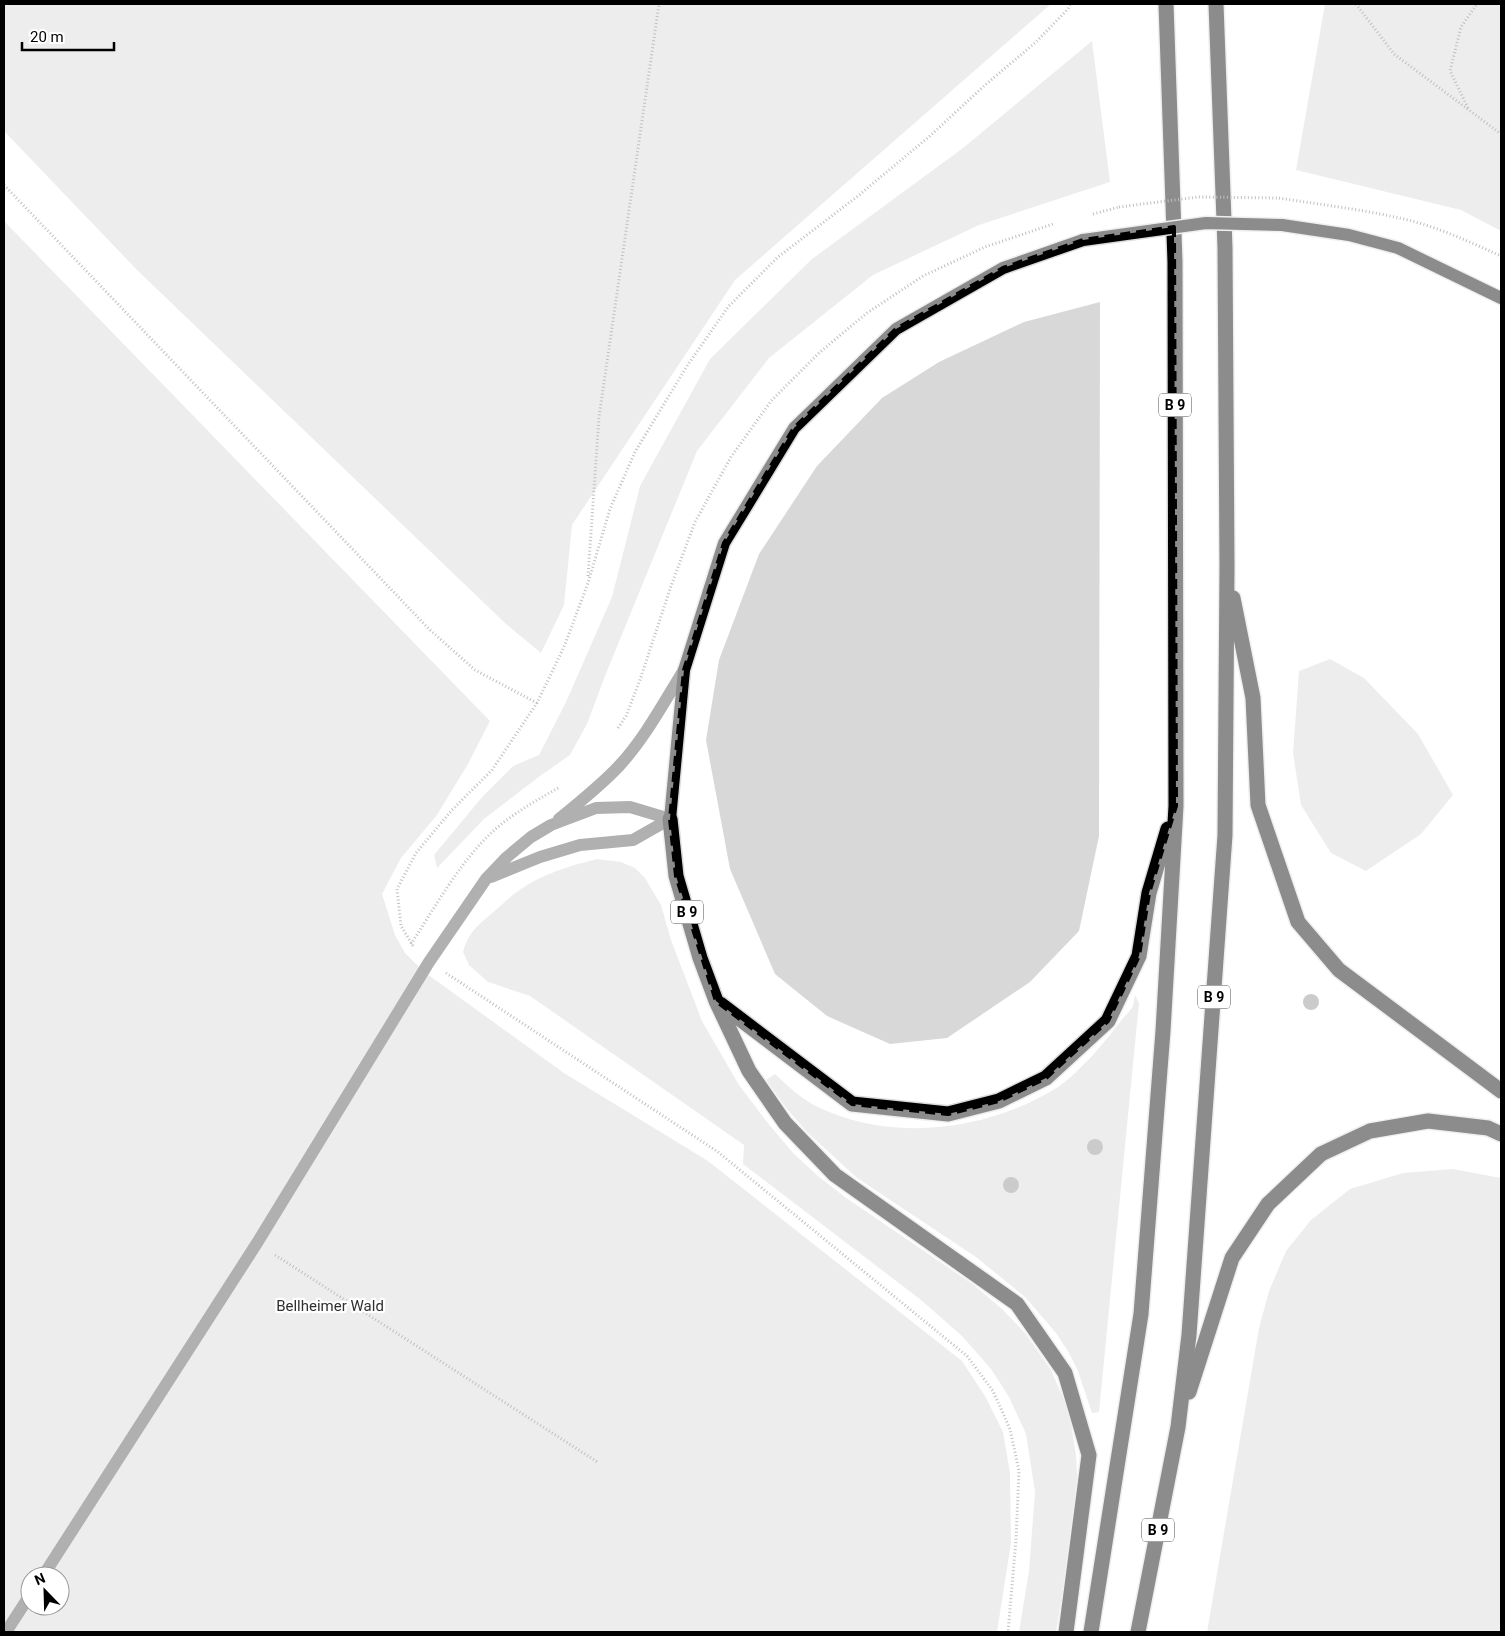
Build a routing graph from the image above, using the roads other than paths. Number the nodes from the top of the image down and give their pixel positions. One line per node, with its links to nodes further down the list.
1 (1166, 4): 6 (highway, B 9)
2 (1216, 4): 4 (highway, B 9)
3 (1501, 298): 5 (main road, B 9, bridge)
4 (1227, 566): 11 (highway, B 9); 13 (highway, B 9)
5 (684, 670): 7 (main road, B 9); 8 (street)
6 (1176, 806): 10 (highway, B 9); 18 (highway, B 9)
7 (670, 819): 8 (street); 9 (street); 10 (highway, B 9)
8 (551, 825): 9 (street)
9 (486, 879): 14 (street)
10 (716, 1001): 17 (highway, B 9)
11 (1501, 1091)
12 (1501, 1134): 13 (highway, B 9)
13 (1178, 1427): 19 (highway, B 9)
14 (48, 1566)
15 (20, 1610): 16 (street)
16 (6, 1632)
17 (1066, 1632)
18 (1091, 1632)
19 (1138, 1632)

